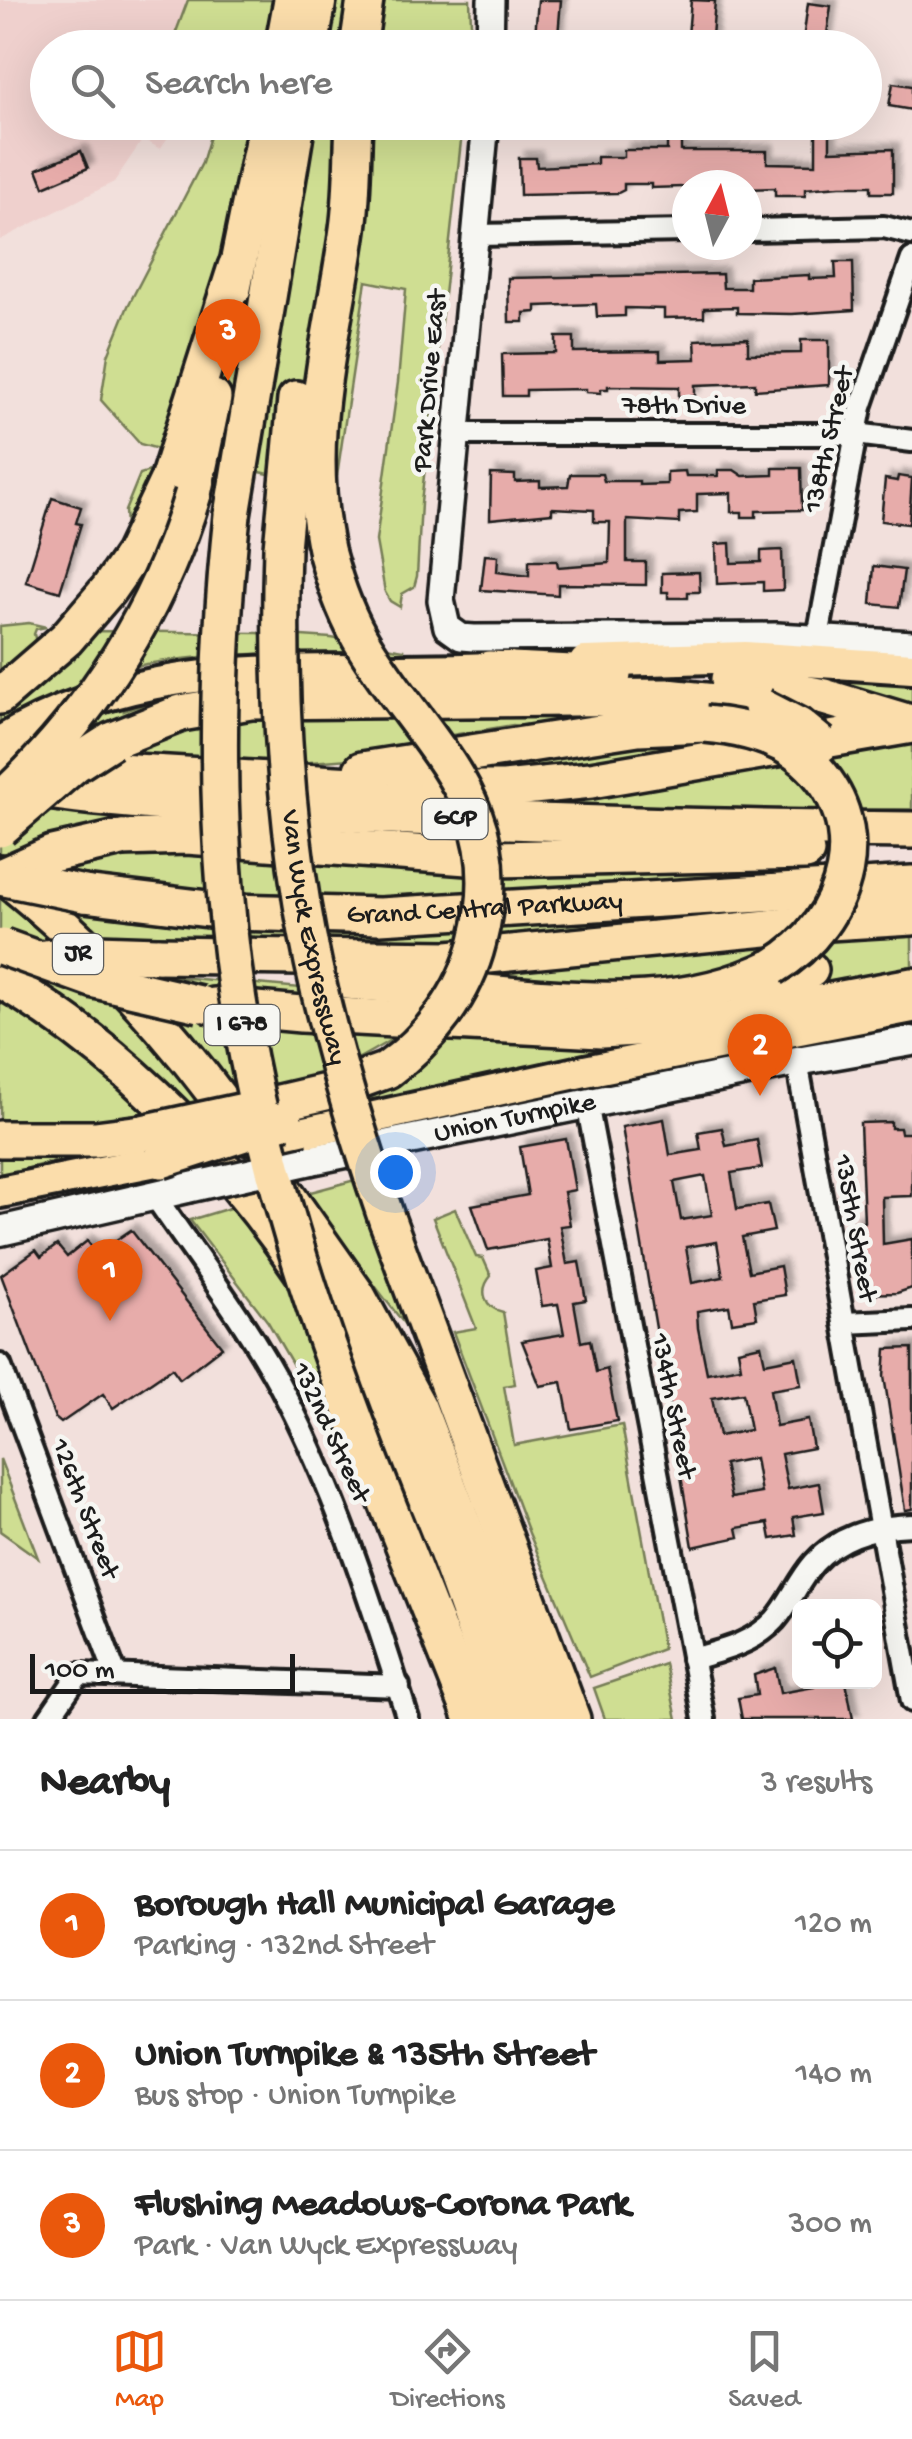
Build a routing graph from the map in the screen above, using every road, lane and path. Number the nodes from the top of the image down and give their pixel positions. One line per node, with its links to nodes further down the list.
1 (292, 0): 5 (highway)
2 (318, 0): 6 (highway)
3 (365, 0): 7 (highway)
4 (491, 0): 8 (street)
5 (286, 30)
6 (313, 30)
7 (361, 30)
8 (490, 30)
9 (263, 140): 22 (highway)
10 (294, 140): 65 (highway, I 678, bridge)
11 (341, 140): 68 (highway, Van Wyck Expressway, bridge)
12 (353, 140): 48 (highway, bridge)
13 (484, 140): 17 (street, Park Drive East)
14 (762, 230): 16 (street)
15 (672, 231): 17 (street)
16 (912, 234)
17 (475, 235): 19 (street, Park Drive East)
18 (912, 259): 20 (street, 138th Street)
19 (456, 434): 20 (street, 78th Drive); 23 (street, Park Drive East)
20 (856, 434): 21 (street, 78th Drive); 23 (street, 138th Street)
21 (912, 441)
22 (180, 487): 27 (highway); 29 (highway, bridge)
23 (818, 637): 24 (street)
24 (912, 644)
25 (912, 668): 26 (main road)
26 (489, 669): 28 (highway); 30 (main road)
27 (0, 696)
28 (912, 724): 31 (highway)
29 (70, 728): 32 (highway, bridge); 33 (highway, bridge)
30 (5, 745): 31 (highway)
31 (252, 779): 40 (highway, bridge)
32 (0, 785): 35 (highway, GCP)
33 (0, 802)
34 (0, 829): 44 (highway, bridge)
35 (912, 830)
36 (912, 849): 37 (highway, bridge)
37 (0, 876): 38 (highway, Grand Central Parkway, bridge); 67 (highway)
38 (912, 884)
39 (912, 917): 40 (highway)
40 (156, 955): 41 (highway, JR, bridge)
41 (1, 960): 44 (highway, bridge); 66 (highway)
42 (912, 986): 44 (highway)
43 (912, 1007): 48 (main road, Union Turnpike)
44 (632, 1028)
45 (912, 1041): 46 (main road, Union Turnpike)
46 (797, 1061): 47 (main road, Union Turnpike); 55 (street, 135th Street)
47 (587, 1103): 52 (main road, Union Turnpike, bridge); 59 (street, 134th Street)
48 (277, 1121): 50 (highway, bridge)
49 (0, 1139): 50 (highway)
50 (152, 1147): 51 (main road)
51 (0, 1192)
52 (154, 1195): 53 (main road, Union Turnpike); 61 (street, 132nd Street)
53 (0, 1230)
54 (912, 1320): 55 (street)
55 (844, 1323): 58 (street, 135th Street)
56 (0, 1366): 60 (street, 126th Street)
57 (912, 1525): 58 (street)
58 (880, 1526): 59 (street); 62 (street, 135th Street)
59 (692, 1658): 69 (street, 134th Street)
60 (114, 1673): 61 (street); 63 (street)
61 (398, 1686): 64 (street, 132nd Street)
62 (912, 1700)
63 (48, 1719)
64 (408, 1719)
65 (472, 1719)
66 (506, 1719)
67 (538, 1719)
68 (572, 1719)
69 (704, 1719)

